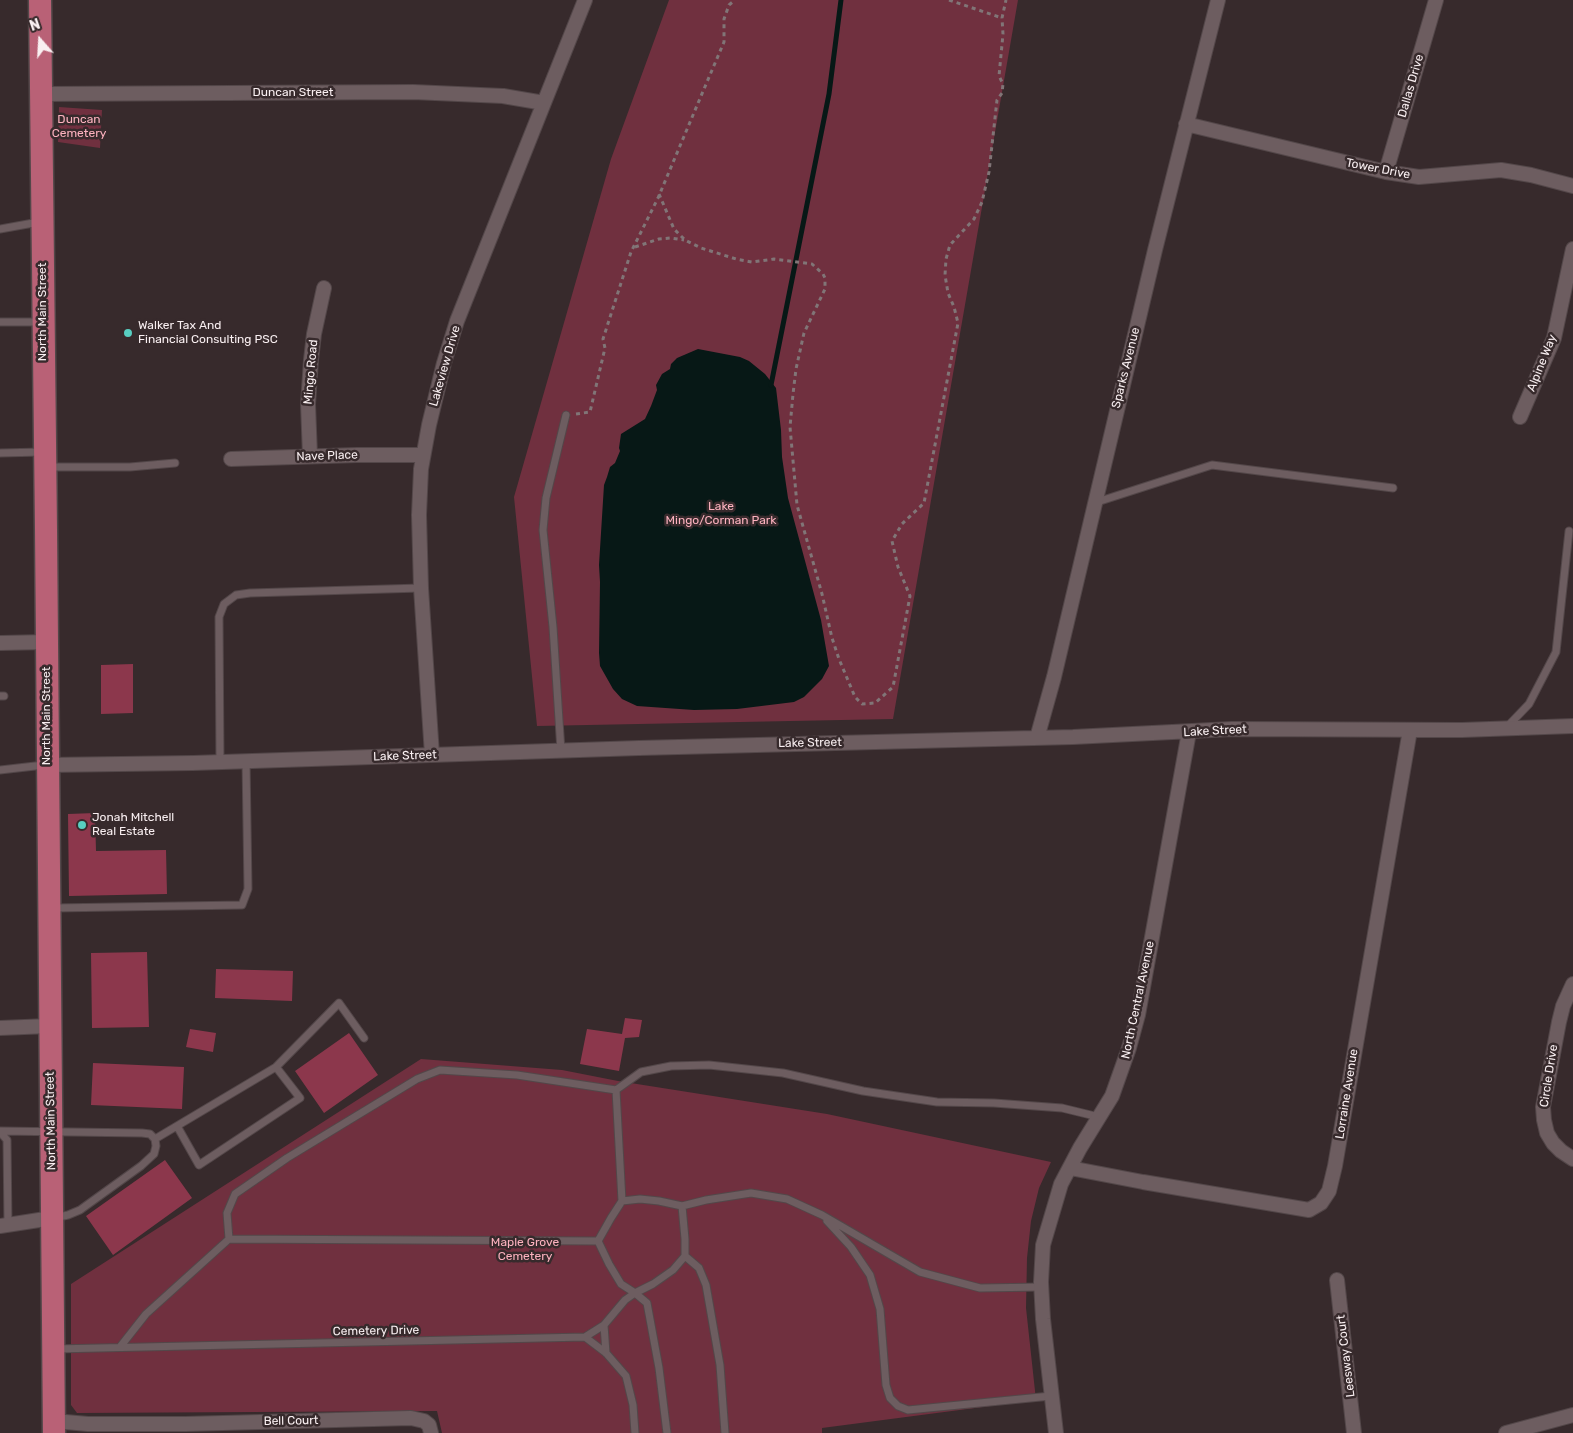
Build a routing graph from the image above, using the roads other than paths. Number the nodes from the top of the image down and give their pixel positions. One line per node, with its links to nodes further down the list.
1 (40, 0): 5 (main road, North Main Street)
2 (585, 0): 6 (street, Lakeview Drive)
3 (1218, 0): 7 (street, Sparks Avenue)
4 (1436, 0): 8 (street, Dallas Drive)
5 (40, 94): 6 (street, Duncan Street); 10 (main road, North Main Street)
6 (544, 103): 19 (street, Lakeview Drive)
7 (1186, 124): 8 (street, Tower Drive); 25 (street, Sparks Avenue)
8 (1386, 172): 9 (street, Tower Drive)
9 (1573, 186)
10 (42, 222): 11 (lane); 15 (main road, North Main Street)
11 (0, 229)
12 (1573, 249): 17 (street, Alpine Way)
13 (324, 288): 20 (street, Mingo Road)
14 (0, 322): 15 (lane)
15 (44, 322): 21 (main road, North Main Street)
16 (566, 416): 35 (lane)
17 (1520, 417)
18 (0, 453): 21 (lane)
19 (423, 455): 20 (street, Nave Place); 27 (street, Lakeview Drive)
20 (310, 456): 22 (street, Nave Place)
21 (45, 459): 23 (lane); 28 (main road, North Main Street)
22 (231, 459)
23 (175, 463)
24 (1394, 488): 25 (lane)
25 (1094, 503): 34 (street, Sparks Avenue)
26 (1569, 531): 31 (lane)
27 (421, 588): 36 (street, Lakeview Drive); 38 (lane)
28 (47, 642): 29 (street); 39 (main road, North Main Street)
29 (0, 644)
30 (1573, 726): 31 (street, Lake Street)
31 (1506, 728): 32 (street, Lake Street)
32 (1410, 730): 33 (street, Lake Street); 54 (street, Lorraine Avenue)
33 (1189, 732): 34 (street, Lake Street); 48 (street, North Central Avenue)
34 (1037, 738): 35 (street, Lake Street)
35 (561, 751): 36 (street, Lake Street)
36 (432, 755): 37 (street, Lake Street)
37 (246, 761): 38 (street, Lake Street); 41 (lane)
38 (220, 762): 39 (street, Lake Street)
39 (47, 765): 40 (lane); 41 (main road, North Main Street)
40 (0, 770)
41 (49, 908): 43 (main road, North Main Street)
42 (1573, 984): 53 (street, Circle Drive)
43 (49, 1026): 44 (street); 51 (main road, North Main Street)
44 (0, 1028)
45 (364, 1038): 46 (lane)
46 (276, 1067): 49 (lane); 49 (lane)
47 (616, 1090): 48 (lane); 55 (lane); 60 (lane)
48 (1099, 1117): 54 (street, North Central Avenue)
49 (176, 1126): 52 (lane)
50 (0, 1132): 51 (lane); 59 (lane)
51 (51, 1132): 52 (lane); 58 (main road, North Main Street)
52 (155, 1139): 58 (lane)
53 (1573, 1159)
54 (1070, 1168): 64 (street, North Central Avenue)
55 (622, 1201): 56 (lane); 61 (lane)
56 (682, 1206): 57 (lane); 62 (lane)
57 (822, 1215): 64 (lane); 71 (lane)
58 (52, 1218): 59 (street); 69 (main road, North Main Street)
59 (4, 1225)
60 (229, 1239): 61 (lane); 68 (lane)
61 (598, 1240): 65 (lane)
62 (685, 1256): 65 (lane); 77 (lane)
63 (1337, 1280): 79 (street, Leesway Court)
64 (1042, 1287): 71 (street, North Central Avenue)
65 (635, 1293): 66 (lane); 76 (lane)
66 (604, 1326): 67 (lane); 70 (lane)
67 (585, 1337): 68 (lane, Cemetery Drive); 70 (lane)
68 (120, 1347): 69 (lane, Cemetery Drive)
69 (52, 1349): 73 (main road, North Main Street)
70 (606, 1353): 75 (lane)
71 (1051, 1396): 78 (street, North Central Avenue)
72 (1573, 1416): 80 (street)
73 (54, 1427): 74 (street, Bell Court)
74 (431, 1433)
75 (635, 1433)
76 (667, 1433)
77 (725, 1433)
78 (1056, 1433)
79 (1354, 1433)
80 (1506, 1433)

